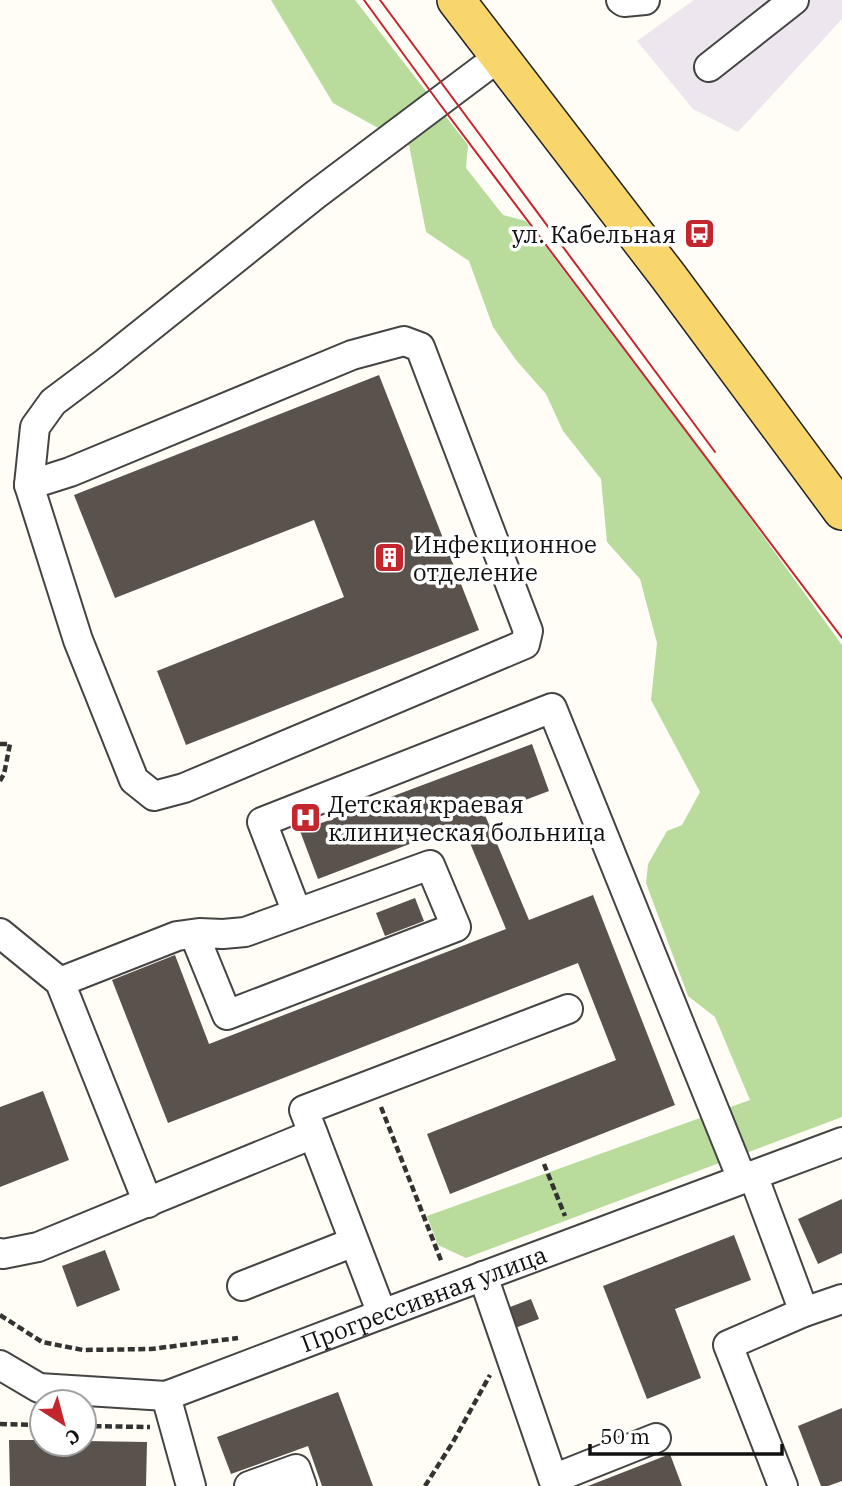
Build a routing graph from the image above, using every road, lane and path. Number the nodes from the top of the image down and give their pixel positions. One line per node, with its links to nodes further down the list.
1 (456, 0): 5 (main road)
2 (621, 0): 3 (street)
3 (645, 0)
4 (793, 0): 6 (street)
5 (500, 56): 7 (street); 8 (main road)
6 (709, 66)
7 (29, 485): 7 (street)
8 (842, 512)
9 (0, 744): 10 (path)
10 (0, 781)
11 (297, 913): 13 (street); 13 (street); 20 (street)
12 (0, 933): 14 (street)
13 (194, 934): 14 (street)
14 (60, 982): 21 (street)
15 (568, 1009): 16 (street)
16 (372, 1084): 17 (street); 25 (path)
17 (313, 1134): 21 (street); 23 (street)
18 (842, 1142): 20 (street, Прогрессивная улица)
19 (544, 1164): 22 (path)
20 (747, 1177): 26 (street, Прогрессивная улица); 29 (street)
21 (148, 1203): 24 (street)
22 (565, 1216)
23 (354, 1242): 27 (street); 30 (street)
24 (0, 1252)
25 (431, 1267)
26 (483, 1276): 30 (street, Прогрессивная улица); 33 (street)
27 (242, 1286)
28 (842, 1299): 29 (street)
29 (804, 1312): 45 (street)
30 (382, 1314): 35 (street, Прогрессивная улица)
31 (0, 1315): 32 (path)
32 (243, 1337)
33 (507, 1346): 40 (street); 44 (path)
34 (0, 1365): 35 (street, Прогрессивная улица)
35 (166, 1396): 41 (street)
36 (0, 1424): 37 (path)
37 (28, 1425)
38 (98, 1426): 39 (path)
39 (148, 1427)
40 (656, 1438)
41 (191, 1486)
42 (249, 1486): 43 (street)
43 (302, 1486)
44 (425, 1486)
45 (783, 1486)

